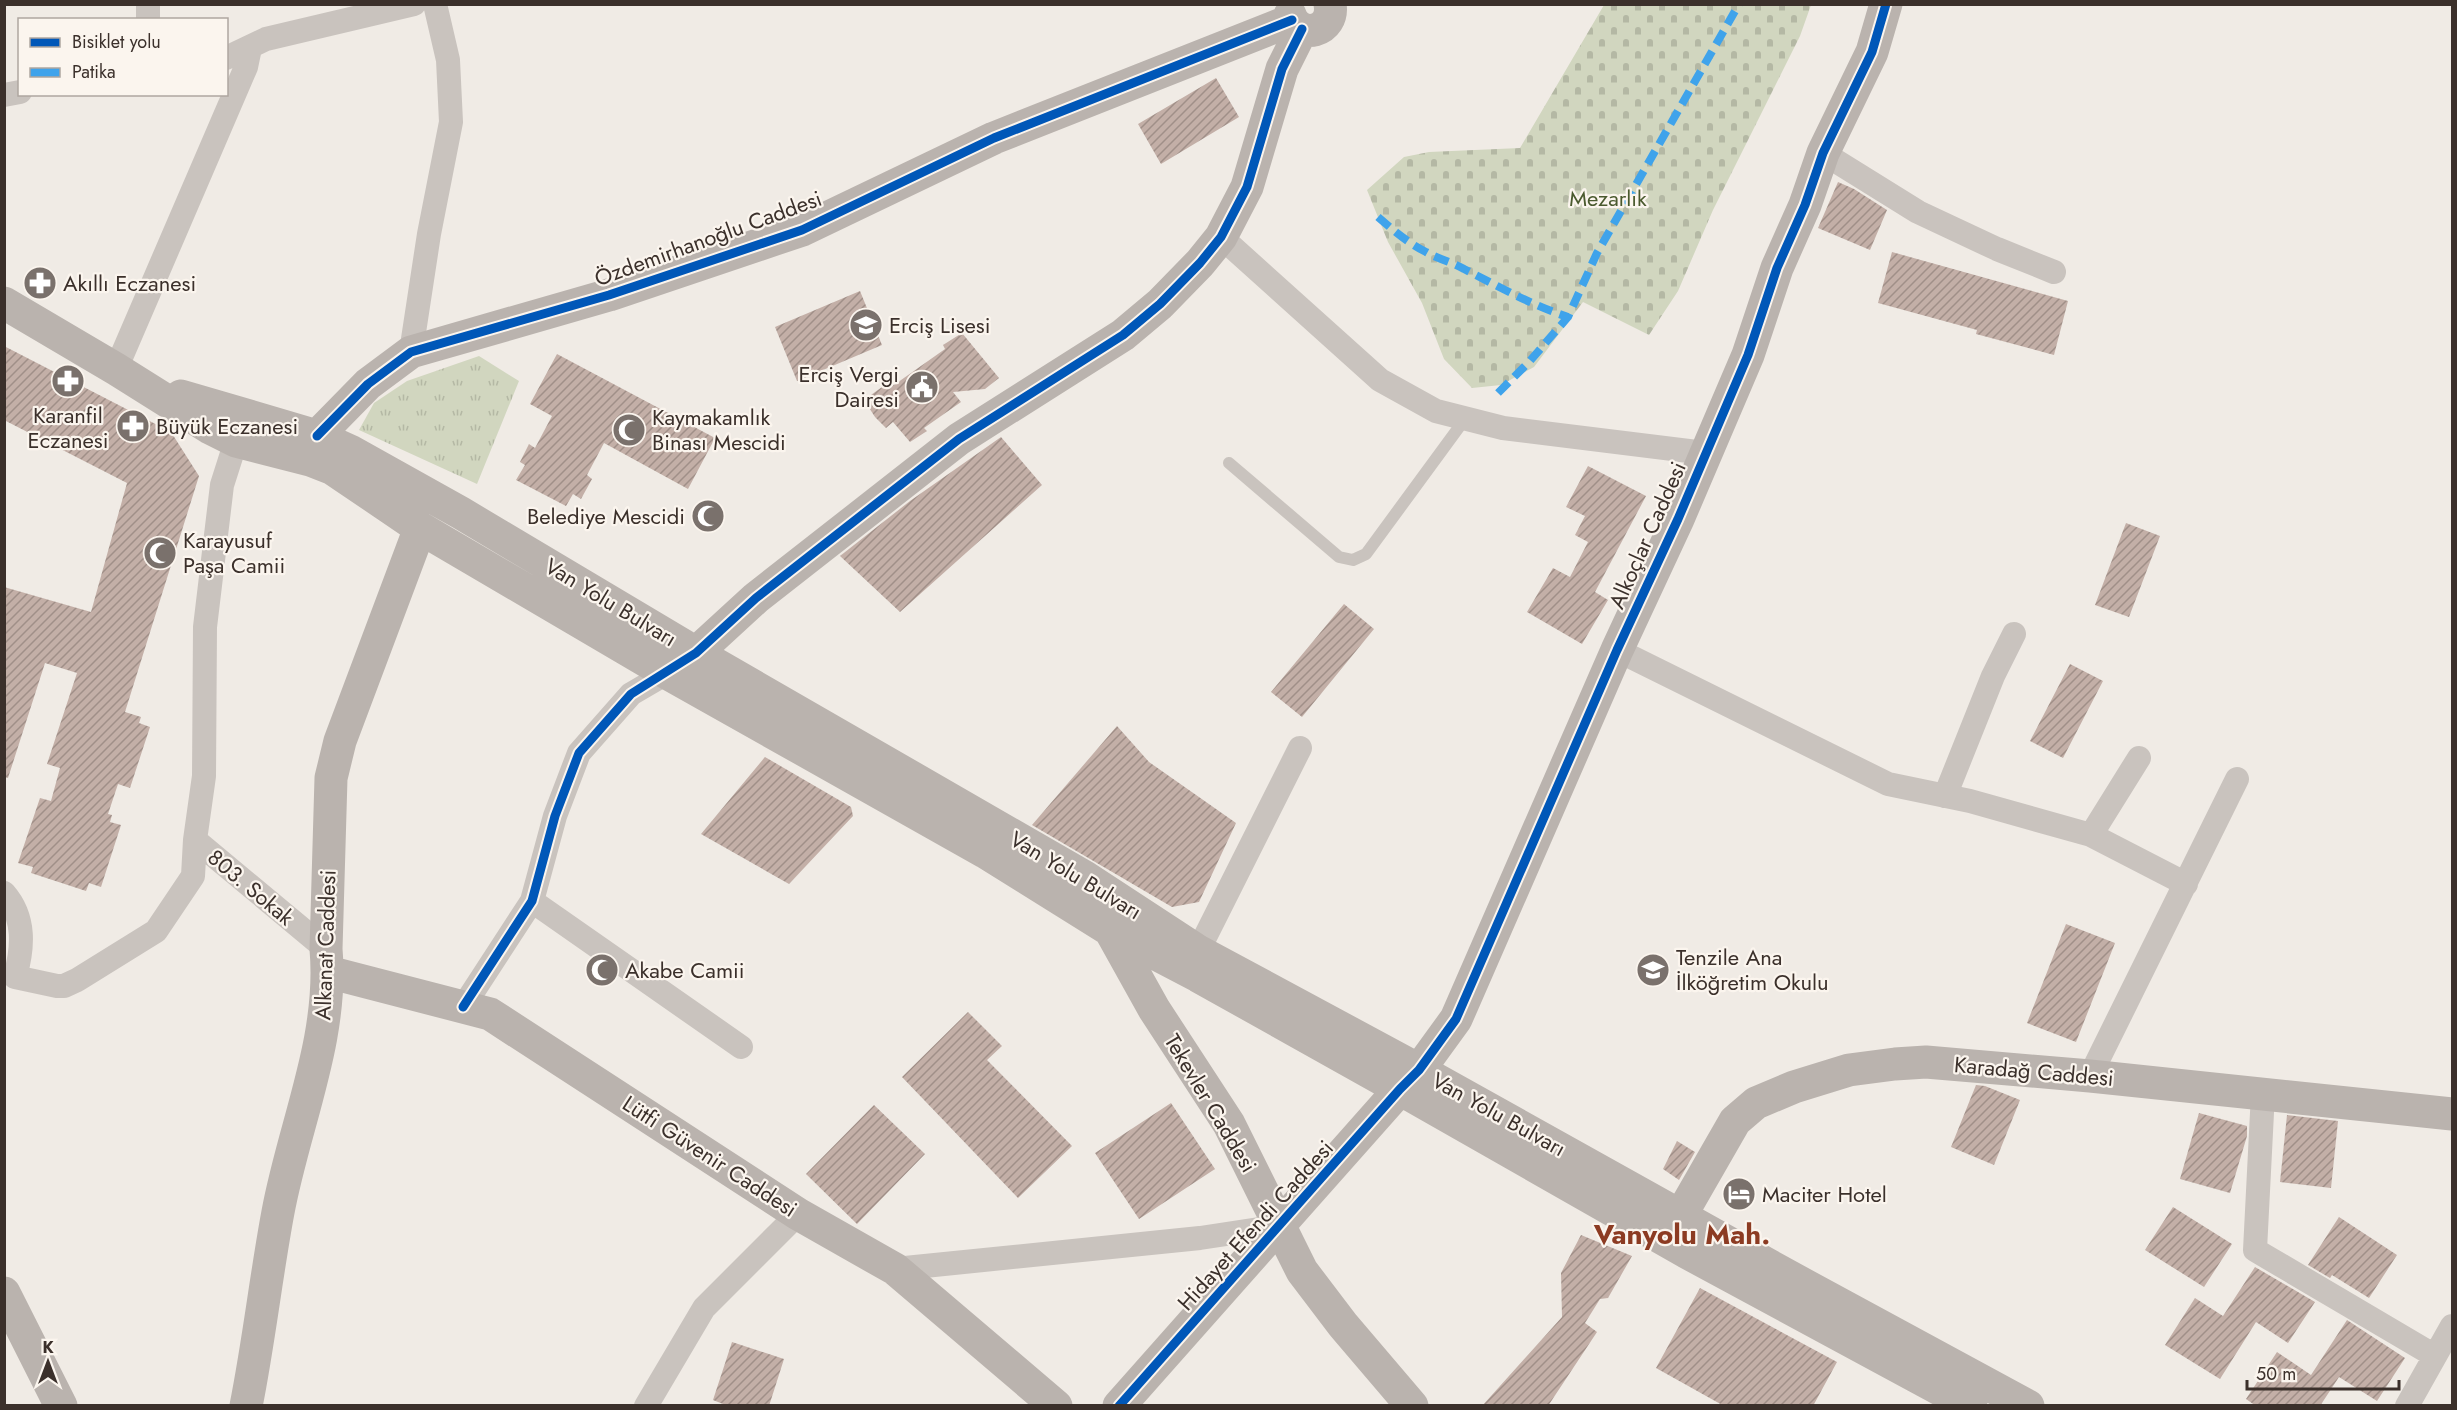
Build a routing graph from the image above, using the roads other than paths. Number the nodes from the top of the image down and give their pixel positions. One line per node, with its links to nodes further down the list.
1 (414, 4): 6 (street)
2 (435, 4): 12 (street)
3 (1330, 4): 5 (street, Özdemirhanoğlu Caddesi)
4 (1886, 4): 8 (street, Alkoçlar Caddesi)
5 (1295, 18): 9 (street); 12 (street, Özdemirhanoğlu Caddesi)
6 (250, 48): 7 (street); 13 (street)
7 (228, 57)
8 (1823, 153): 10 (street); 17 (street, Alkoçlar Caddesi)
9 (1221, 237): 14 (street); 22 (street)
10 (2054, 272)
11 (4, 303): 13 (street)
12 (411, 352): 15 (street, Özdemirhanoğlu Caddesi)
13 (116, 369): 15 (street, Van Yolu Bulvarı); 16 (street)
14 (1465, 419): 17 (street); 18 (lane)
15 (317, 436): 22 (street, Van Yolu Bulvarı)
16 (236, 441): 19 (street); 29 (street)
17 (1705, 453): 21 (street, Alkoçlar Caddesi)
18 (1230, 463)
19 (420, 528): 23 (street); 35 (street, Alkanat Caddesi)
20 (2014, 634): 27 (street)
21 (1617, 650): 27 (street); 40 (street, Alkoçlar Caddesi)
22 (696, 653): 23 (street); 34 (street, Van Yolu Bulvarı)
23 (667, 674): 32 (street); 33 (street)
24 (1300, 748): 34 (street)
25 (2139, 758): 28 (street)
26 (2236, 778): 30 (street)
27 (1945, 796): 28 (street)
28 (2091, 835): 30 (street)
29 (195, 840): 35 (street, 803. Sokak); 36 (street, 803. Sokak)
30 (2186, 884): 39 (street)
31 (4, 893): 36 (street, 803. Sokak)
32 (532, 901): 37 (street); 38 (street)
33 (1110, 930): 40 (street); 45 (street, Tekevler Caddesi)
34 (1198, 951): 40 (street, Van Yolu Bulvarı)
35 (327, 960): 37 (street, Lütfi Güvenir Caddesi); 51 (street, Alkanat Caddesi)
36 (10, 977)
37 (463, 1006): 43 (street, Lütfi Güvenir Caddesi)
38 (741, 1047)
39 (2090, 1076): 41 (street, Karadağ Caddesi); 44 (street, Karadağ Caddesi)
40 (1409, 1079): 44 (street, Van Yolu Bulvarı); 45 (street, Hidayet Efendi Caddesi); 57 (street)
41 (2263, 1093): 42 (street, Karadağ Caddesi); 49 (street)
42 (2452, 1114)
43 (798, 1214): 46 (street, Lütfi Güvenir Caddesi); 52 (street)
44 (1681, 1215): 58 (street, Van Yolu Bulvarı)
45 (1280, 1226): 46 (street); 54 (street, Hidayet Efendi Caddesi); 55 (street); 56 (street, Tekevler Caddesi)
46 (895, 1269): 53 (street, Lütfi Güvenir Caddesi)
47 (4, 1293): 50 (street)
48 (2452, 1326): 49 (street)
49 (2435, 1356): 59 (street)
50 (61, 1406)
51 (246, 1406)
52 (646, 1406)
53 (1056, 1406)
54 (1119, 1406)
55 (1412, 1406)
56 (1435, 1406)
57 (1971, 1406)
58 (2028, 1406)
59 (2407, 1406)

